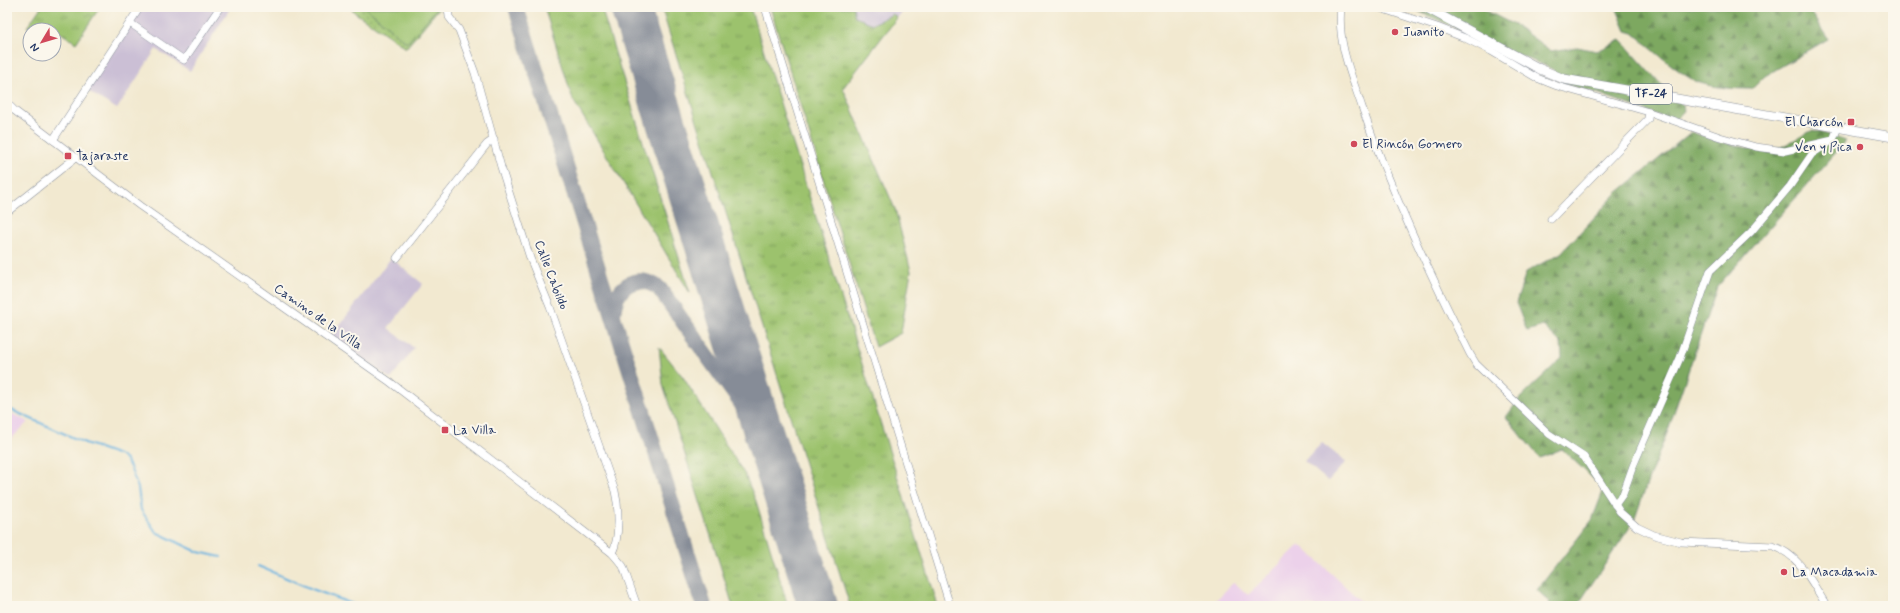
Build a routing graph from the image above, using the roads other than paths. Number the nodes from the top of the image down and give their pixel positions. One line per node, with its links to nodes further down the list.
1 (140, 7): 8 (street)
2 (220, 7): 8 (street)
3 (448, 7): 13 (street, Calle Cabildo)
4 (765, 7): 23 (street)
5 (1341, 7): 20 (street)
6 (1378, 7): 10 (street)
7 (1425, 7): 11 (main road, TF-24)
8 (130, 23): 14 (street)
9 (7, 103): 14 (street, Camino de la Villa)
10 (1649, 112): 15 (street); 18 (street)
11 (1838, 127): 12 (main road, TF-24); 15 (street)
12 (1893, 137)
13 (494, 139): 19 (street); 21 (street, Calle Cabildo)
14 (53, 140): 16 (street, Camino de la Villa)
15 (1833, 140): 20 (street)
16 (76, 158): 17 (street); 21 (street, Camino de la Villa)
17 (7, 212)
18 (1551, 219)
19 (397, 258)
20 (1615, 505): 24 (street)
21 (612, 553): 22 (street, Camino de la Villa)
22 (637, 606)
23 (950, 606)
24 (1827, 606)

